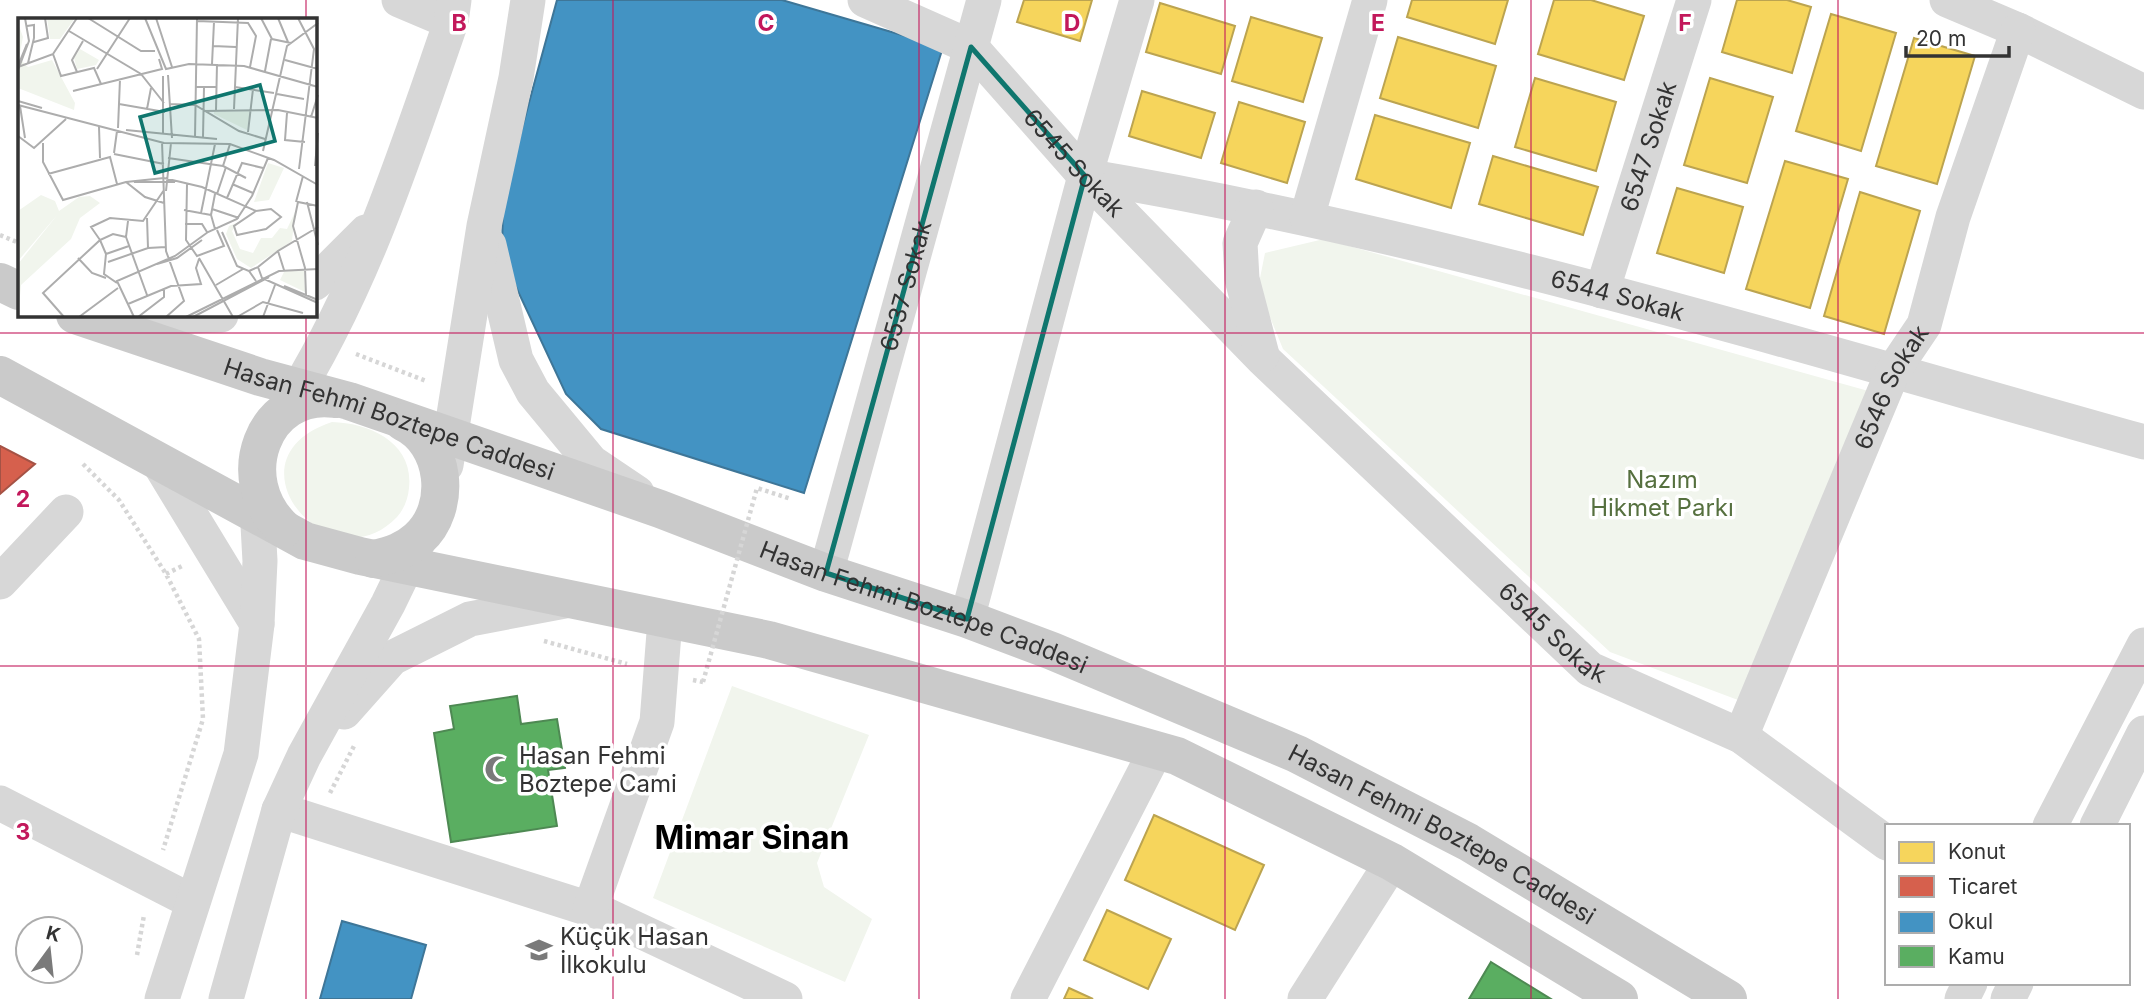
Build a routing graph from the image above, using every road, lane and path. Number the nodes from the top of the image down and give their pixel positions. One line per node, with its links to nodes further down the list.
1 (399, 0): 9 (street)
2 (527, 0): 17 (street)
3 (865, 0): 11 (street, 6545 Sokak)
4 (984, 0): 11 (street, 6537 Sokak)
5 (1138, 0): 13 (street)
6 (1370, 0): 16 (street)
7 (1694, 0): 23 (street, 6547 Sokak)
8 (1947, 0): 10 (street)
9 (453, 11): 15 (street)
10 (2018, 30): 12 (street); 27 (street, 6546 Sokak)
11 (971, 47): 13 (street, 6545 Sokak); 44 (street, 6537 Sokak)
12 (2144, 92)
13 (1085, 176): 14 (street, 6544 Sokak); 26 (street, 6545 Sokak); 47 (street)
14 (1256, 207): 16 (street, 6544 Sokak); 26 (street)
15 (385, 212): 21 (street); 25 (street)
16 (1307, 217): 23 (street, 6544 Sokak)
17 (484, 226): 29 (street); 39 (street)
18 (0, 235): 19 (path)
19 (18, 243)
20 (0, 282): 22 (main road)
21 (317, 282)
22 (18, 290)
23 (1602, 291): 27 (street, 6544 Sokak)
24 (81, 317): 30 (main road, Hasan Fehmi Boztepe Caddesi)
25 (327, 343): 29 (path); 30 (street)
26 (1263, 359): 53 (street, 6545 Sokak)
27 (1893, 372): 33 (street, 6544 Sokak); 53 (street, 6546 Sokak)
28 (0, 374): 35 (main road, Hasan Fehmi Boztepe Caddesi)
29 (459, 393): 32 (street)
30 (291, 401): 31 (main road, Hasan Fehmi Boztepe Caddesi); 42 (main road)
31 (388, 415): 32 (main road, Hasan Fehmi Boztepe Caddesi); 36 (main road)
32 (451, 437): 36 (street); 39 (main road, Hasan Fehmi Boztepe Caddesi)
33 (2144, 442)
34 (82, 463): 62 (path)
35 (159, 463): 42 (main road, Hasan Fehmi Boztepe Caddesi); 49 (street)
36 (441, 493): 43 (main road)
37 (791, 499): 51 (path, bridge)
38 (750, 506): 40 (path)
39 (660, 509): 44 (main road, Hasan Fehmi Boztepe Caddesi)
40 (763, 509)
41 (66, 512): 45 (street)
42 (273, 525): 43 (main road, Hasan Fehmi Boztepe Caddesi); 49 (street)
43 (400, 554): 46 (main road, Hasan Fehmi Boztepe Caddesi); 55 (street)
44 (826, 573): 47 (main road, Hasan Fehmi Boztepe Caddesi)
45 (0, 582)
46 (570, 600): 48 (main road, Hasan Fehmi Boztepe Caddesi); 55 (street)
47 (967, 619): 72 (main road, Hasan Fehmi Boztepe Caddesi)
48 (665, 620): 54 (main road, Hasan Fehmi Boztepe Caddesi); 64 (street)
49 (257, 624): 63 (street)
50 (2144, 645): 58 (street)
51 (703, 682)
52 (2144, 733): 59 (street)
53 (1741, 736): 60 (street, 6545 Sokak)
54 (1156, 750): 61 (main road, Hasan Fehmi Boztepe Caddesi); 69 (street)
55 (304, 756): 57 (street)
56 (0, 803): 62 (street)
57 (279, 810): 64 (street); 67 (street)
58 (2051, 824)
59 (2098, 824)
60 (1885, 842)
61 (1392, 862): 70 (street); 71 (main road, Hasan Fehmi Boztepe Caddesi)
62 (151, 880): 63 (street); 65 (path)
63 (191, 901): 66 (street)
64 (590, 909): 68 (street)
65 (135, 966)
66 (162, 999)
67 (226, 999)
68 (785, 999)
69 (1028, 999)
70 (1304, 999)
71 (1619, 999)
72 (1728, 999)

